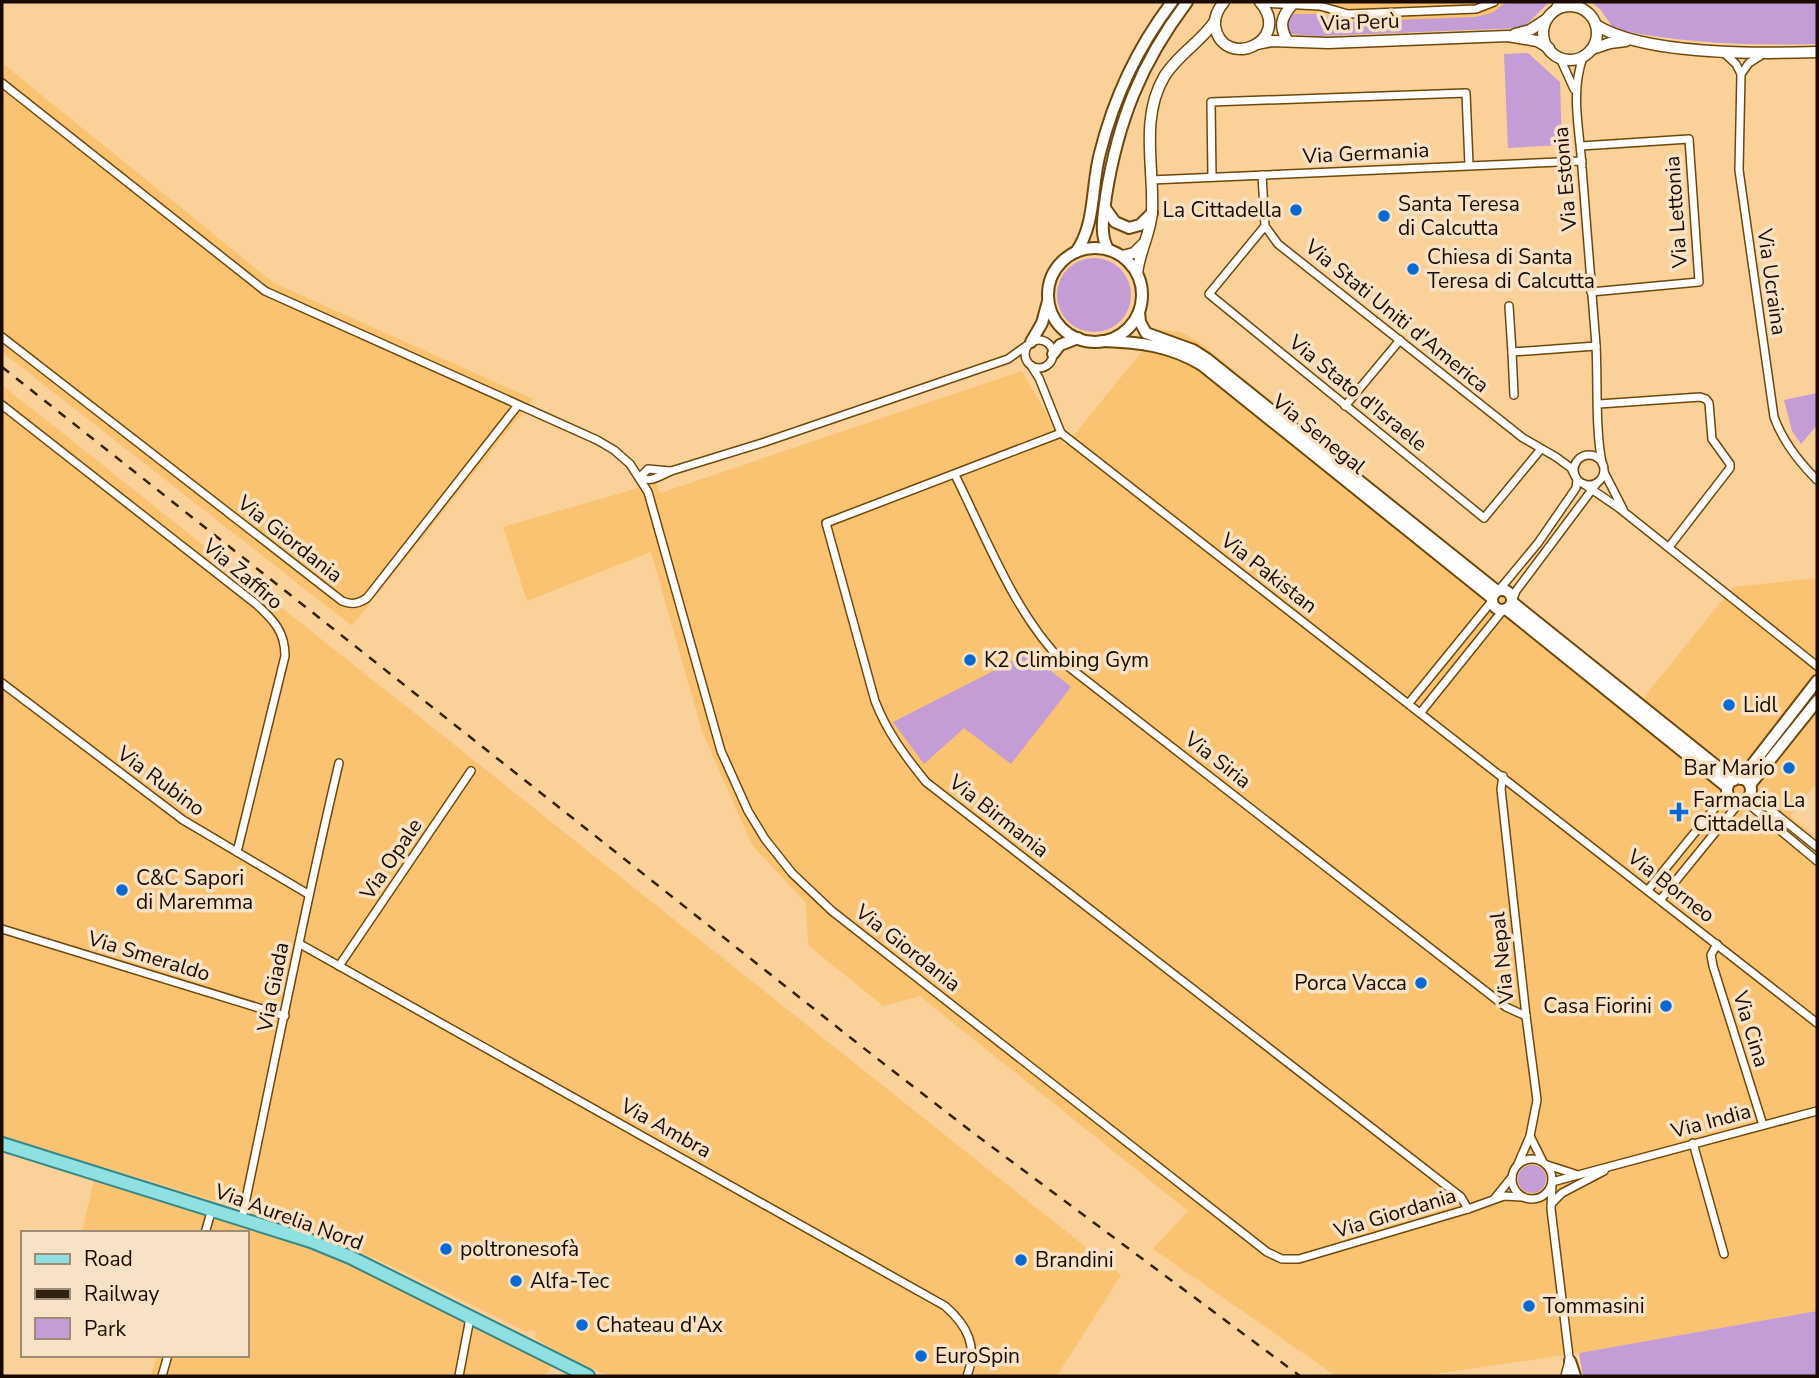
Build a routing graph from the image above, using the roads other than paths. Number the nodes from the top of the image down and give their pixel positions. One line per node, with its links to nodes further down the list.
1 (1172, 2): 40 (main road)
2 (1187, 2): 35 (main road)
3 (1224, 2): 9 (street)
4 (1260, 2): 7 (street); 10 (street, Via Perù)
5 (1494, 2): 7 (street)
6 (1578, 5): 8 (street, Via Perù); 11 (street, Via Perù)
7 (1291, 6): 10 (street); 13 (street)
8 (1553, 11): 12 (street, Via Perù); 18 (street)
9 (1215, 21): 16 (street); 20 (street)
10 (1269, 22): 13 (street, Via Perù); 17 (street)
11 (1596, 25): 14 (street, Via Perù); 19 (street)
12 (1508, 36): 15 (street, Via Perù); 18 (street, Via Perù)
13 (1286, 38): 15 (street, Via Perù)
14 (1634, 41): 19 (street, Via Perù); 21 (street, Via Perù)
15 (1297, 43): 17 (street, Via Perù)
16 (1226, 44): 17 (street, Via Perù); 20 (street, Via Perù)
17 (1257, 44)
18 (1549, 48): 25 (street, Via Perù)
19 (1592, 49): 24 (street, Via Perù)
20 (1189, 50): 34 (street)
21 (1720, 50): 23 (street, Via Perù); 26 (street)
22 (1817, 52): 23 (street)
23 (1764, 53): 26 (street)
24 (1583, 57): 25 (street); 28 (street, Via Estonia)
25 (1560, 58): 28 (street, Via Estonia)
26 (1741, 74): 77 (street, Via Ucraina)
27 (2, 83): 62 (street, Via Giordania)
28 (1575, 90): 29 (street, Via Estonia)
29 (1581, 146): 30 (street, Via Estonia); 43 (street, Via Lettonia)
30 (1582, 161): 31 (street, Via Germania); 43 (street, Via Estonia)
31 (1469, 165): 32 (street, Via Germania); 33 (street)
32 (1262, 175): 33 (street, Via Germania); 37 (street)
33 (1212, 177): 34 (street, Via Germania)
34 (1151, 180): 36 (street)
35 (1105, 208): 36 (main road); 39 (main road)
36 (1152, 213): 38 (street)
37 (1265, 226): 49 (street, Via Stati Uniti d'America); 63 (street, Via Stato d'Israele)
38 (1145, 241): 41 (street); 42 (street)
39 (1108, 249): 40 (main road); 41 (main road)
40 (1076, 252): 44 (main road)
41 (1122, 256): 42 (main road)
42 (1138, 274): 46 (main road)
43 (1591, 292): 52 (street, Via Estonia)
44 (1048, 301): 48 (main road); 51 (main road)
45 (1509, 306): 53 (street)
46 (1139, 312): 50 (main road); 82 (main road, Via Senegal)
47 (2, 337): 62 (street, Via Giordania)
48 (1078, 338): 50 (main road); 54 (main road)
49 (1400, 340): 63 (street); 66 (street, Via Stati Uniti d'America)
50 (1103, 341): 82 (main road, Via Senegal)
51 (1028, 344): 54 (street); 55 (street); 56 (street)
52 (1596, 346): 53 (street); 61 (street, Via Estonia)
53 (1512, 352): 59 (street)
54 (1053, 354): 57 (street)
55 (1008, 359): 56 (street); 72 (street)
56 (1030, 366): 57 (street); 58 (street)
57 (1043, 368): 58 (street)
58 (1039, 378): 65 (street)
59 (1514, 395)
60 (2, 404): 95 (street, Via Zaffiro)
61 (1599, 404): 64 (street, Via Estonia); 81 (street)
62 (518, 405): 70 (street, Via Giordania)
63 (1345, 406): 66 (street, Via Stato d'Israele)
64 (1599, 432): 67 (street, Via Estonia); 69 (street, Via Estonia)
65 (1061, 433): 74 (street, Via Birmania); 88 (street, Via Pakistan)
66 (1541, 449): 68 (street, Via Stati Uniti d'America)
67 (1583, 456): 68 (street, Via Stati Uniti d'America); 69 (street); 78 (street)
68 (1556, 457): 78 (street, Via Stati Uniti d'America)
69 (1602, 463): 73 (street)
70 (630, 464): 71 (street); 75 (street, Via Giordania)
71 (648, 469): 72 (street); 75 (street)
72 (671, 471): 76 (street)
73 (1604, 472): 78 (street); 80 (street, Via Stati Uniti d'America)
74 (955, 475): 105 (street, Via Siria); 122 (street, Via Birmania)
75 (640, 477): 76 (street); 79 (street, Via Giordania)
76 (655, 478): 79 (street)
77 (1817, 480)
78 (1587, 485): 80 (street, Via Stati Uniti d'America); 82 (street); 83 (street)
79 (648, 492): 122 (street, Via Giordania)
80 (1625, 513): 81 (street, Via Stati Uniti d'America)
81 (1669, 547): 84 (street, Via Stati Uniti d'America)
82 (1495, 595): 83 (main road); 83 (main road); 88 (street)
83 (1508, 605): 89 (street); 93 (main road)
84 (1817, 666)
85 (1817, 681): 93 (main road)
86 (2, 683): 95 (street, Via Rubino)
87 (1817, 701): 93 (main road)
88 (1409, 703): 89 (street, Via Pakistan)
89 (1421, 712): 92 (street, Via Pakistan)
90 (339, 763): 98 (street, Via Giada)
91 (471, 771): 103 (street, Via Opale)
92 (1503, 776): 97 (street, Via Borneo); 105 (street, Via Nepal)
93 (1739, 790): 94 (street); 96 (street); 97 (street); 99 (street)
94 (1817, 847)
95 (237, 852): 98 (street, Via Rubino)
96 (1817, 861)
97 (1648, 890): 99 (street, Via Borneo)
98 (308, 894): 101 (street, Via Giada)
99 (1661, 899): 102 (street, Via Borneo)
100 (2, 929): 104 (street, Via Smeraldo)
101 (300, 944): 103 (street, Via Ambra); 104 (street, Via Giada)
102 (1717, 944): 106 (street, Via Borneo); 108 (street, Via Cina)
103 (339, 966): 133 (street, Via Ambra)
104 (285, 1016): 124 (street, Via Giada)
105 (1525, 1016): 109 (street, Via Nepal)
106 (1817, 1023)
107 (1817, 1111): 108 (street, Via India)
108 (1763, 1125): 110 (street, Via India)
109 (1530, 1136): 112 (street, Via Nepal); 113 (street)
110 (1693, 1143): 114 (street, Via India); 126 (street)
111 (2, 1144): 121 (main road, Via Aurelia Nord)
112 (1518, 1164): 113 (street); 116 (street, Via Nepal)
113 (1546, 1164): 115 (street); 117 (street)
114 (1614, 1166): 115 (street, Via India); 123 (street, Via India)
115 (1579, 1175): 117 (street, Via India)
116 (1512, 1177): 118 (street); 119 (street, Via Giordania)
117 (1552, 1183): 120 (street); 123 (street)
118 (1522, 1197): 119 (street, Via Giordania); 120 (street)
119 (1495, 1198): 122 (street, Via Giordania)
120 (1535, 1199): 123 (street)
121 (212, 1209): 124 (main road, Via Aurelia Nord); 125 (street)
122 (1468, 1209)
123 (1552, 1209): 129 (street)
124 (242, 1218): 127 (main road, Via Aurelia Nord)
125 (206, 1231)
126 (1724, 1254)
127 (470, 1318): 131 (street); 132 (main road, Via Aurelia Nord)
128 (167, 1357): 130 (street)
129 (1570, 1361): 134 (street); 135 (main road)
130 (162, 1376)
131 (459, 1376)
132 (587, 1376)
133 (967, 1376)
134 (1565, 1376)
135 (1573, 1376)

